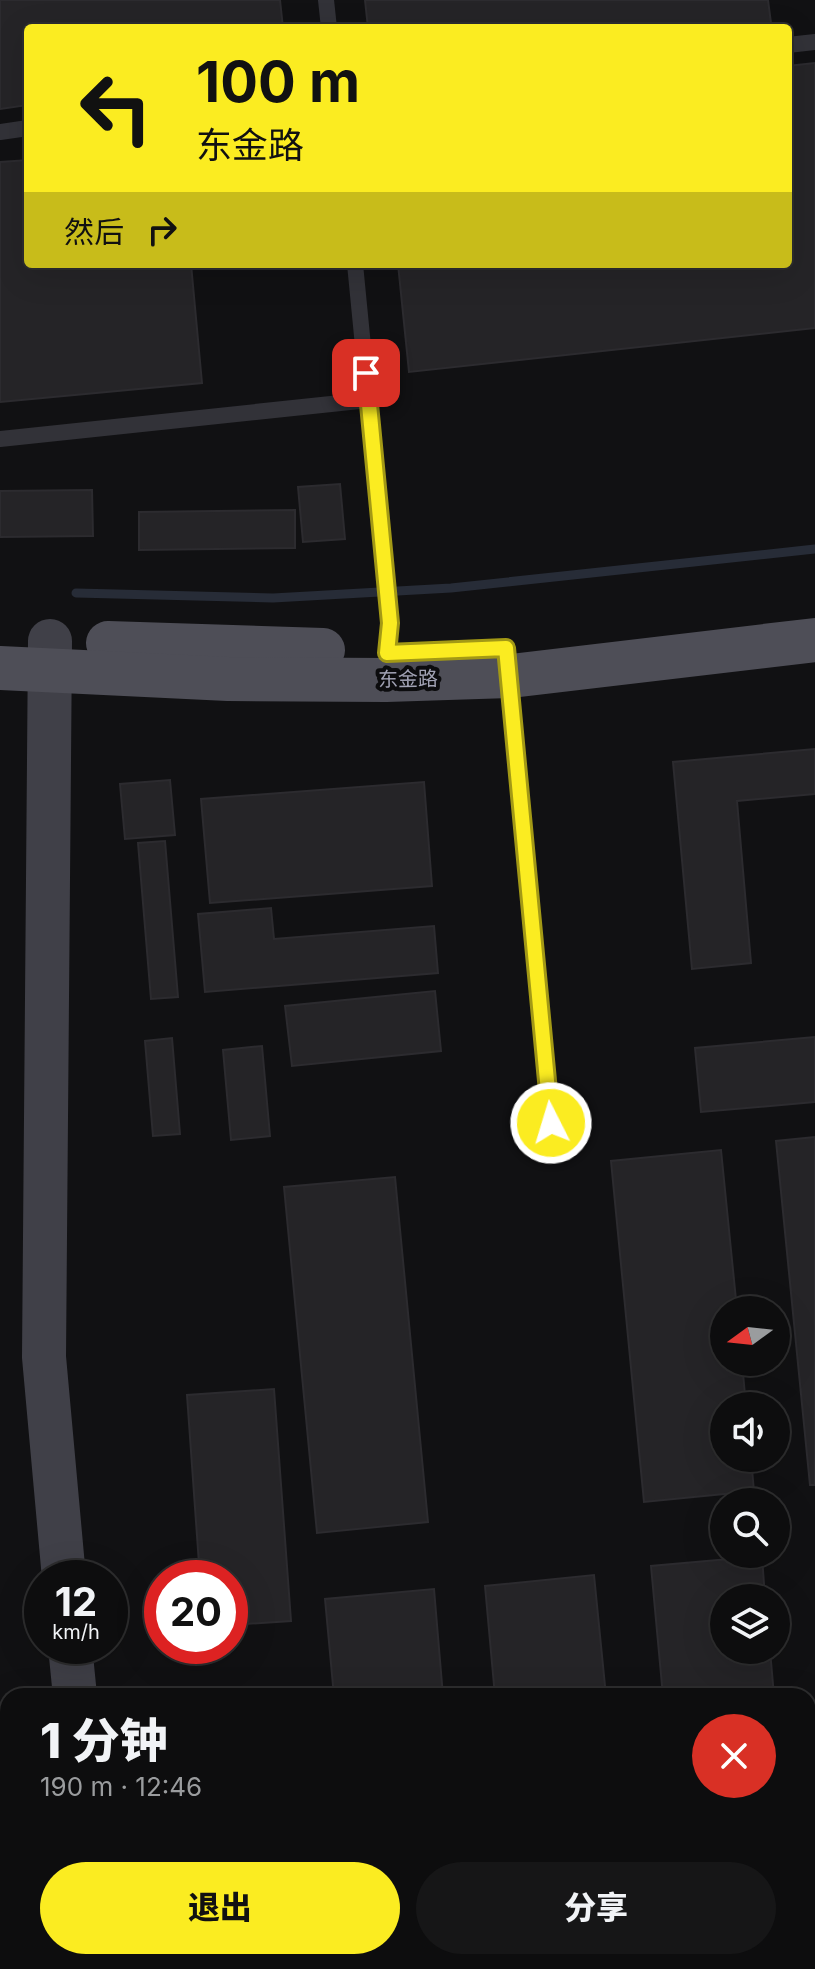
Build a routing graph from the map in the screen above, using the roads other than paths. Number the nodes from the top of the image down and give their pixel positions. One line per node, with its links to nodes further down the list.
1 (326, 0): 2 (lane)
2 (329, 24)
3 (815, 42): 4 (lane)
4 (792, 45)
5 (24, 129): 6 (lane)
6 (0, 132)
7 (355, 268): 8 (lane)
8 (369, 400): 9 (lane); 13 (lane)
9 (0, 439)
10 (815, 614): 15 (main road, 东金路)
11 (0, 640): 14 (main road, 东金路)
12 (815, 640): 15 (main road, 东金路)
13 (388, 652): 14 (main road, 东金路); 15 (main road, 东金路)
14 (50, 656): 16 (main road, 东金路); 18 (main road)
15 (508, 662): 17 (lane)
16 (0, 668)
17 (551, 1123)
18 (62, 1560)
19 (72, 1664): 20 (main road)
20 (74, 1688)

